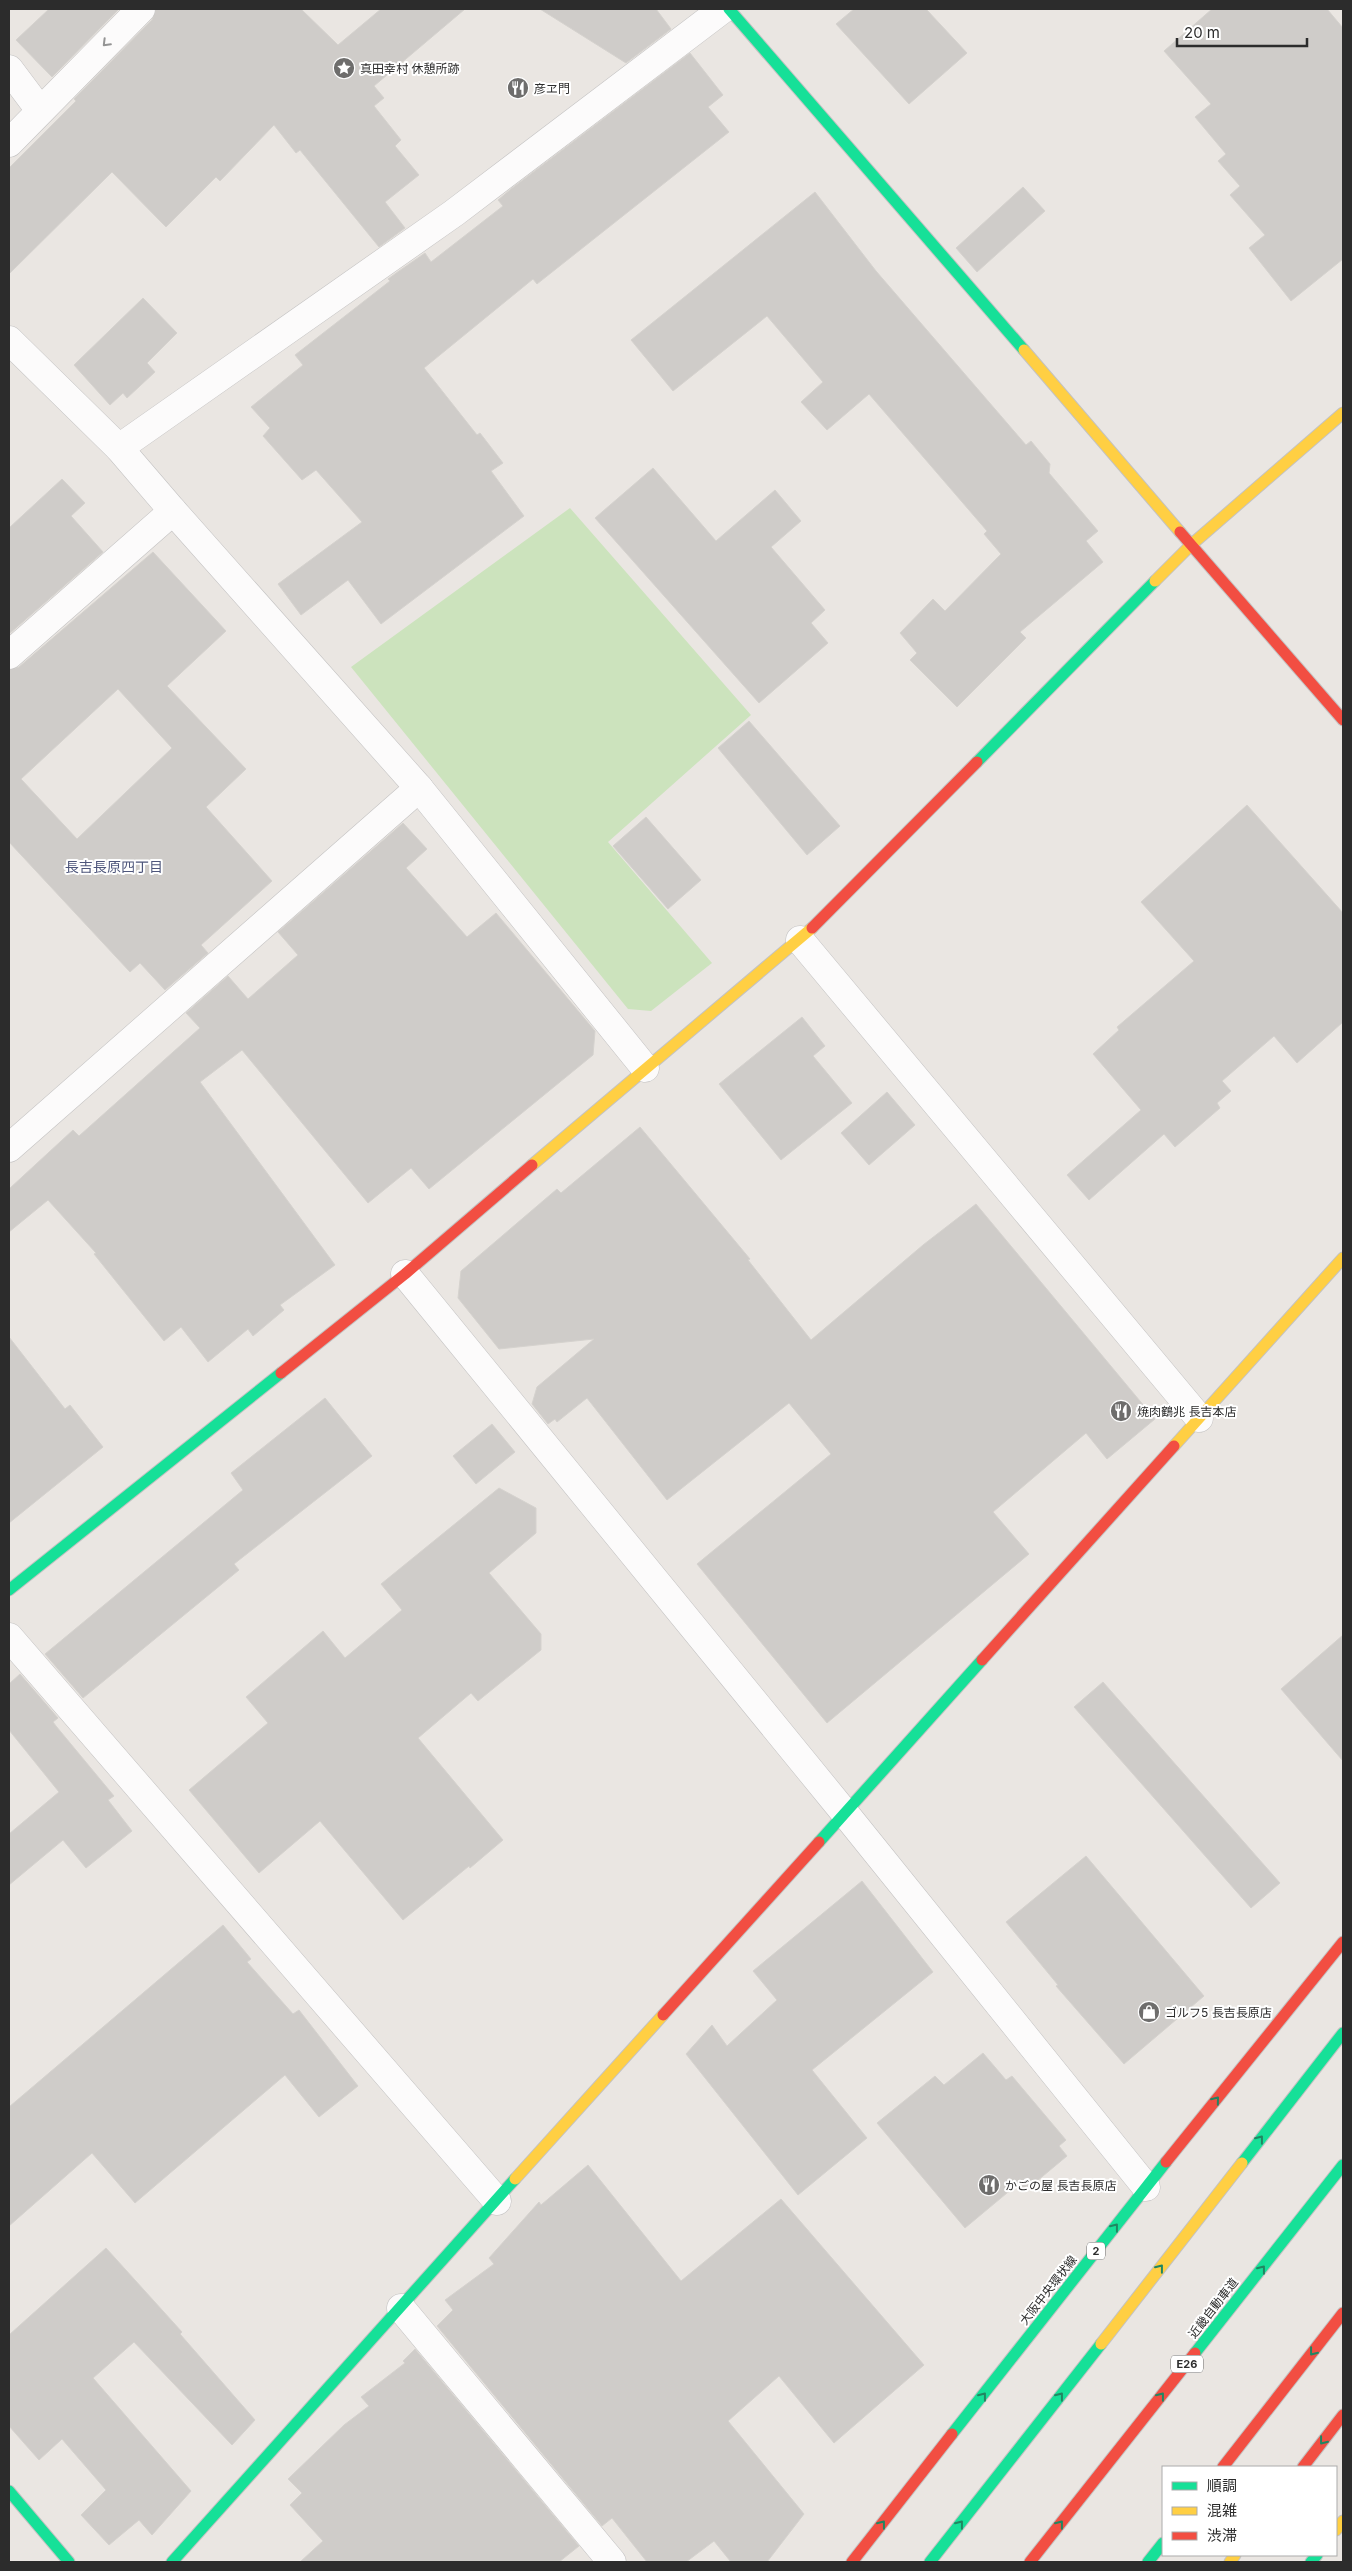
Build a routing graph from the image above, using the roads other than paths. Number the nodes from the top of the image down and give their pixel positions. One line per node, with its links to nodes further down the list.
1 (141, 9): 5 (street, one-way to 5)
2 (723, 9): 9 (street)
3 (728, 9): 11 (main road)
4 (9, 69): 5 (street)
5 (40, 109): 6 (street)
6 (9, 142)
7 (9, 340): 9 (street)
8 (1343, 413): 11 (main road)
9 (119, 448): 10 (street)
10 (173, 511): 12 (street); 14 (street)
11 (1191, 545): 13 (main road); 15 (main road)
12 (9, 655)
13 (1343, 720)
14 (419, 788): 16 (street); 17 (street)
15 (800, 940): 16 (main road); 20 (street)
16 (646, 1068): 19 (main road)
17 (9, 1148)
18 (1343, 1258): 20 (main road)
19 (405, 1274): 21 (main road); 23 (street)
20 (1199, 1418): 23 (main road)
21 (9, 1590)
22 (9, 1637): 28 (street)
23 (844, 1812): 27 (street); 28 (main road)
24 (1343, 1942): 27 (main road, 大阪中央環状線 / 2, one-way to 24)
25 (1343, 2033): 40 (main road, one-way to 25)
26 (1343, 2165): 41 (main road, 近畿自動車道 / E26, one-way to 26)
27 (1146, 2187): 39 (main road, 大阪中央環状線 / 2, one-way to 27)
28 (497, 2201): 29 (main road)
29 (401, 2308): 37 (main road); 38 (street)
30 (1343, 2313): 32 (main road, one-way to 32)
31 (1343, 2415): 33 (main road, one-way to 33)
32 (1224, 2466)
33 (1304, 2466)
34 (9, 2491): 36 (main road)
35 (1162, 2544): 42 (main road)
36 (69, 2562)
37 (172, 2562)
38 (612, 2562)
39 (852, 2562)
40 (930, 2562)
41 (1030, 2562)
42 (1148, 2562)

